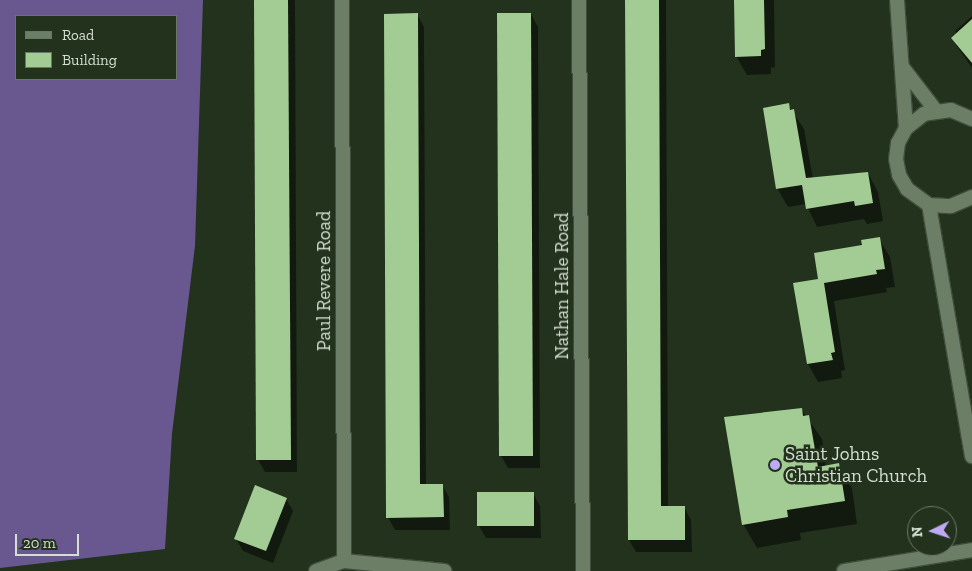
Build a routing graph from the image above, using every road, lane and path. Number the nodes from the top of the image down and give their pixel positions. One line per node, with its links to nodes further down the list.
1 (342, 0): 12 (street, Paul Revere Road)
2 (579, 0): 15 (street, Nathan Hale Road)
3 (897, 0): 4 (street)
4 (903, 68): 5 (street); 7 (street)
5 (936, 110): 6 (street); 7 (street)
6 (972, 120)
7 (906, 128): 9 (street)
8 (972, 197): 9 (street)
9 (929, 205): 10 (street)
10 (972, 456)
11 (972, 550): 16 (street)
12 (344, 561): 13 (street); 14 (street)
13 (316, 571)
14 (445, 571)
15 (583, 571)
16 (844, 571)

